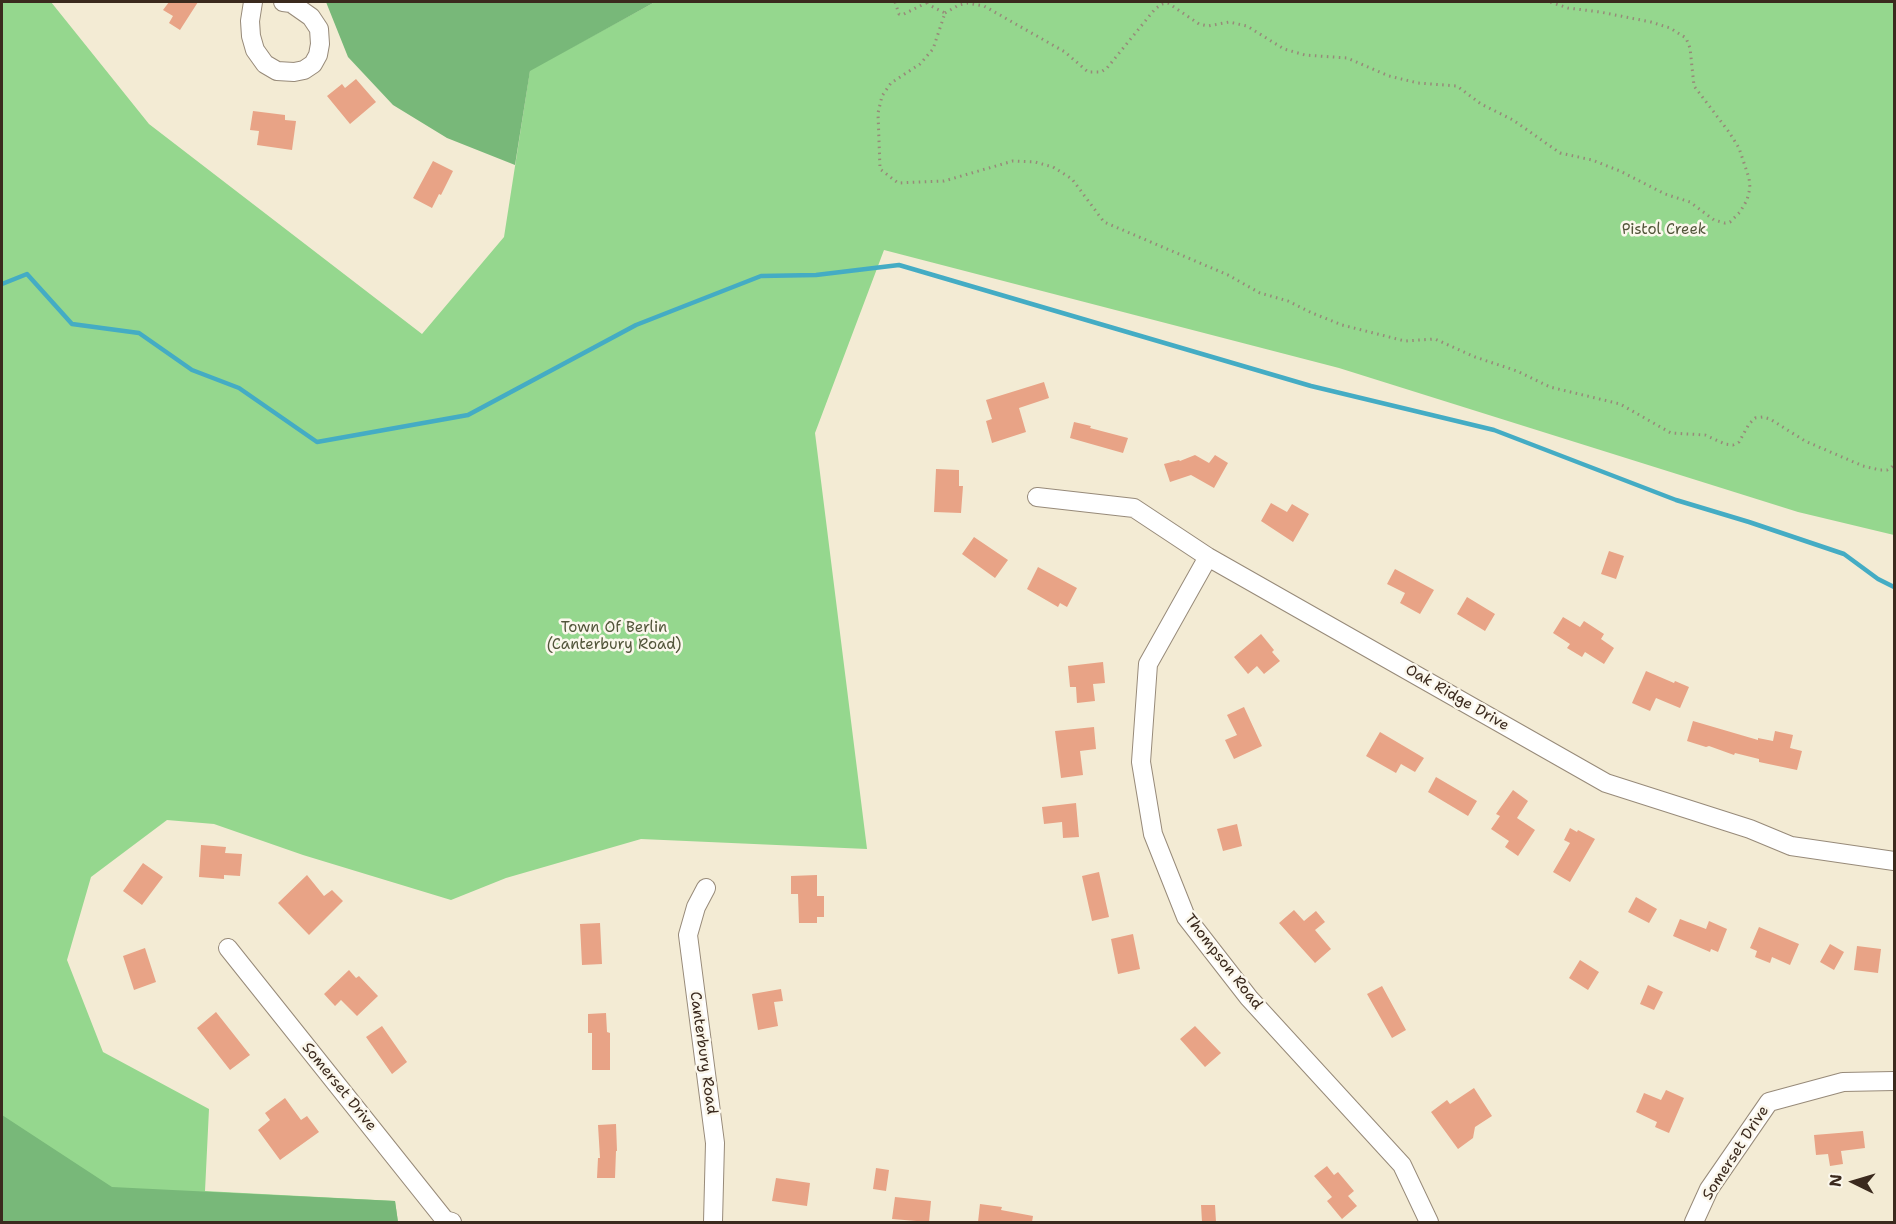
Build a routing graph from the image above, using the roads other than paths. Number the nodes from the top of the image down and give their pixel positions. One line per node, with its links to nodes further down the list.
1 (253, 2): 2 (street)
2 (283, 2)
3 (1037, 497): 4 (street, Oak Ridge Drive)
4 (1208, 557): 5 (street, Oak Ridge Drive); 11 (street, Thompson Road)
5 (1894, 861)
6 (706, 888): 10 (street, Canterbury Road)
7 (228, 948): 9 (street, Somerset Drive)
8 (1894, 1081): 12 (street, Somerset Drive)
9 (452, 1222)
10 (713, 1222)
11 (1429, 1222)
12 (1694, 1222)

